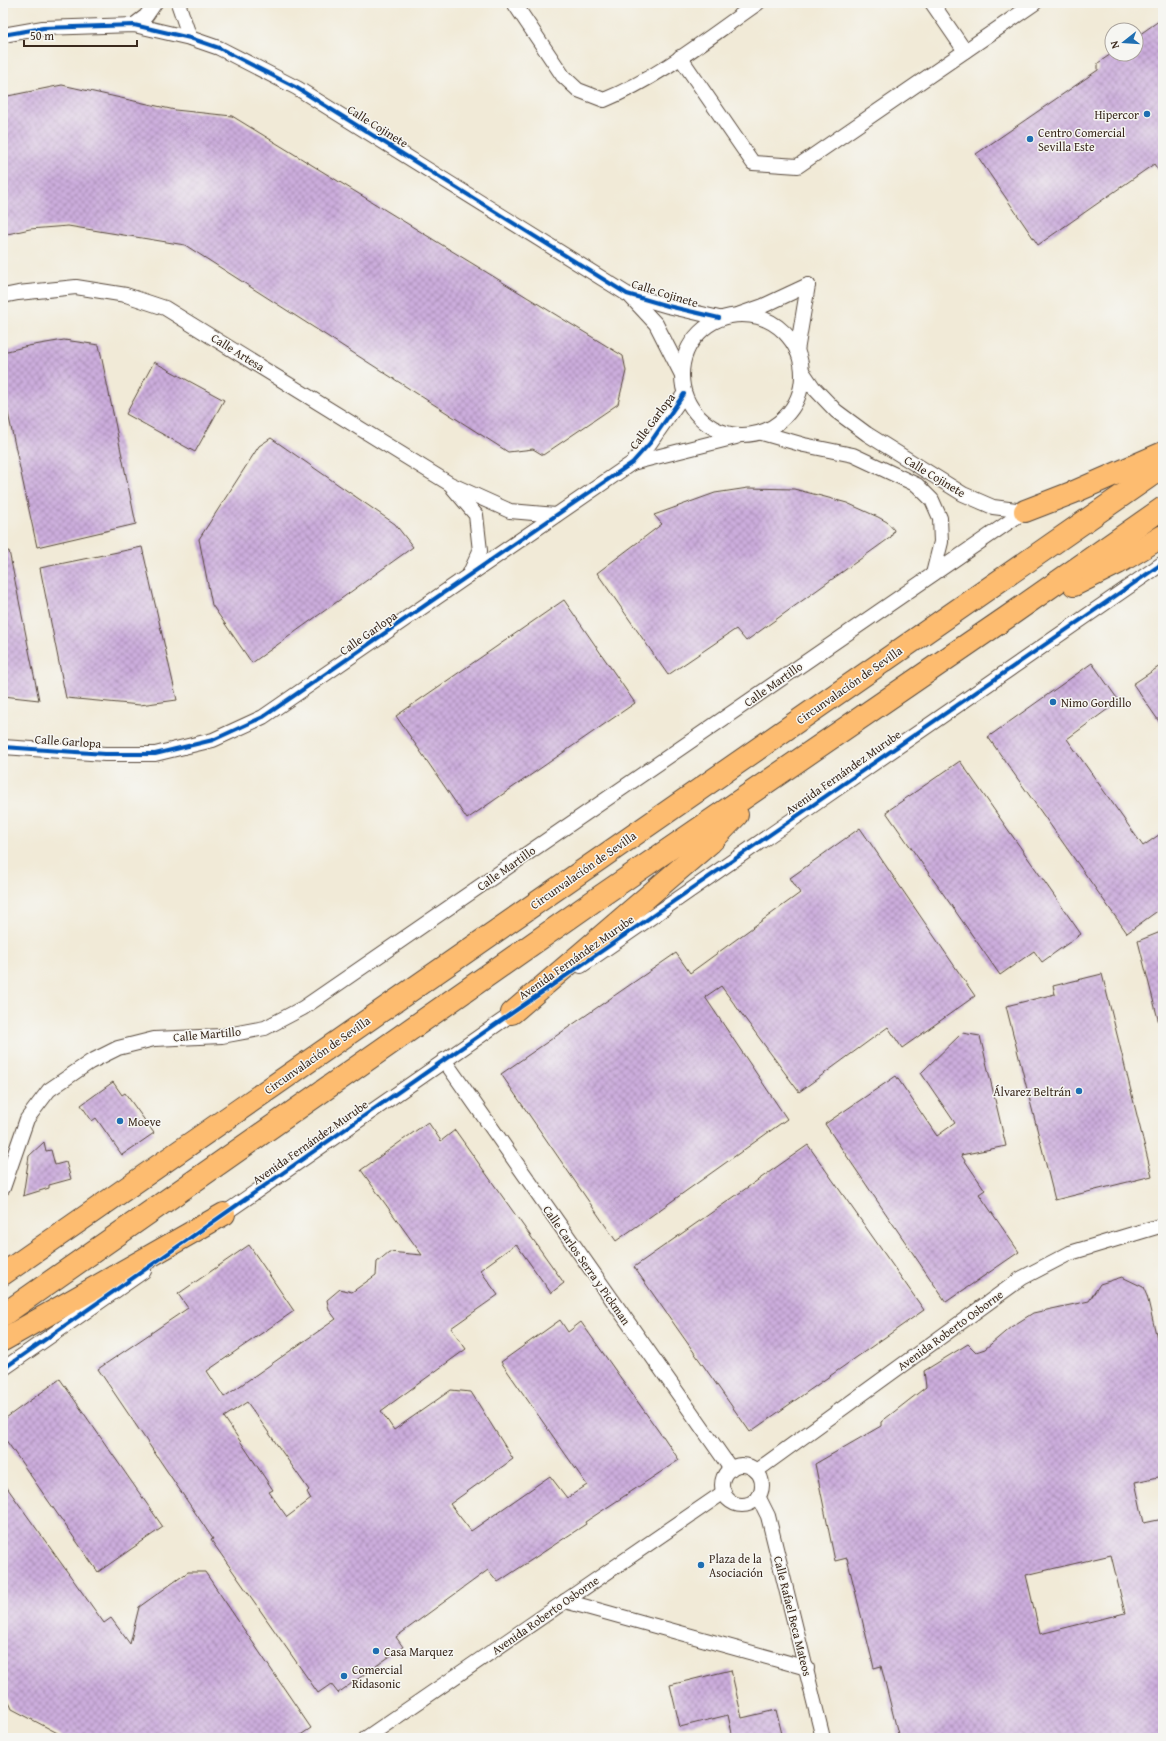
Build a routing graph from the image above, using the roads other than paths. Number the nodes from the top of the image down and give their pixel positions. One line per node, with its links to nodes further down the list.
1 (155, 3): 7 (street)
2 (178, 3): 9 (street)
3 (514, 3): 11 (street)
4 (758, 3): 11 (street)
5 (932, 3): 10 (street)
6 (1035, 3): 10 (street)
7 (134, 25): 8 (street, Calle Cojinete); 9 (street, Calle Cojinete)
8 (3, 35)
9 (190, 38): 12 (street, Calle Cojinete)
10 (965, 51): 11 (street)
11 (680, 57)
12 (627, 294): 15 (street, Calle Cojinete); 18 (street, Calle Cojinete)
13 (3, 296): 25 (street, Calle Artesa)
14 (740, 314): 15 (street); 16 (street); 16 (street)
15 (719, 318): 18 (street)
16 (797, 351): 17 (street)
17 (802, 371): 20 (street); 27 (street, Calle Cojinete)
18 (681, 373): 19 (street)
19 (684, 394): 21 (street); 23 (street, Calle Garlopa)
20 (762, 433): 21 (street); 31 (street, Calle Cojinete)
21 (741, 436): 23 (street, Calle Garlopa)
22 (1163, 453): 27 (highway)
23 (632, 463): 28 (street, Calle Garlopa)
24 (1163, 467): 41 (highway, Circunvalación de Sevilla)
25 (450, 484): 28 (street, Calle Artesa); 32 (street, Calle Artesa)
26 (1163, 508): 33 (highway)
27 (1025, 511): 31 (street, Calle Martillo)
28 (556, 515): 32 (street, Calle Garlopa)
29 (1163, 536): 33 (highway)
30 (1163, 563): 36 (street, Avenida Fernández Murube)
31 (933, 574): 38 (street, Calle Martillo)
32 (469, 576): 34 (street, Calle Garlopa)
33 (1006, 618): 35 (highway)
34 (3, 747)
35 (770, 781): 36 (highway); 42 (highway)
36 (512, 1013): 37 (street, Avenida Fernández Murube)
37 (444, 1060): 39 (street, Avenida Fernández Murube); 45 (street, Calle Carlos Serra y Pickman)
38 (3, 1188)
39 (224, 1214): 43 (highway); 44 (street, Avenida Fernández Murube)
40 (1163, 1225): 46 (street, Avenida Roberto Osborne)
41 (3, 1274)
42 (3, 1315)
43 (3, 1340)
44 (3, 1369)
45 (731, 1469): 46 (street); 47 (street)
46 (756, 1471): 48 (street)
47 (724, 1492): 48 (street); 49 (street, Avenida Roberto Osborne)
48 (758, 1496): 50 (street, Calle Rafael Beca Mateos)
49 (565, 1601): 50 (street); 51 (street, Avenida Roberto Osborne)
50 (807, 1668): 52 (street, Calle Rafael Beca Mateos)
51 (366, 1738)
52 (823, 1738)

